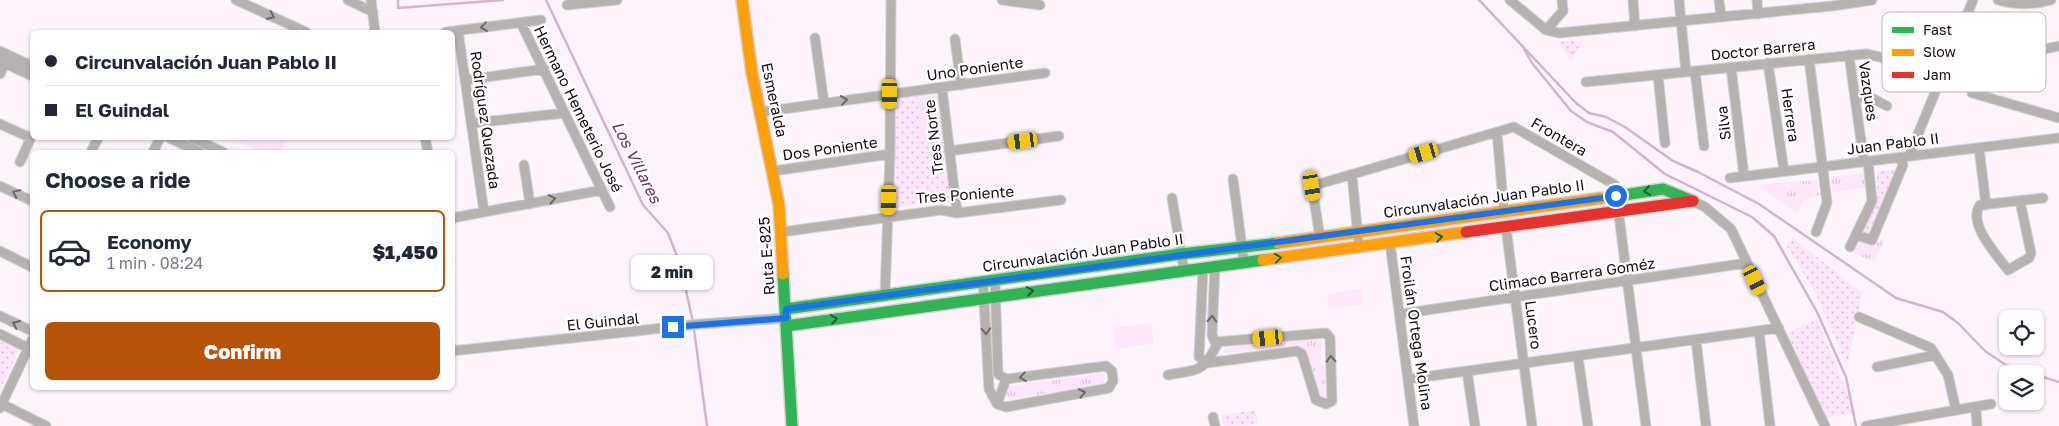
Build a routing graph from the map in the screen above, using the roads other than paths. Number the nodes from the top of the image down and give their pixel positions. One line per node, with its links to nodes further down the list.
1 (236, 0): 31 (street, one-way to 31)
2 (348, 0): 23 (street)
3 (371, 0): 23 (street)
4 (617, 0): 20 (street)
5 (742, 0): 64 (street, Esmeralda)
6 (890, 0): 60 (street)
7 (1002, 0): 21 (street)
8 (1510, 0): 33 (street)
9 (1562, 0): 33 (street)
10 (1633, 0): 30 (street)
11 (1679, 0): 28 (street)
12 (1719, 0): 26 (street)
13 (1757, 0): 25 (street)
14 (1794, 0): 22 (street)
15 (1872, 0): 19 (street)
16 (1973, 0): 24 (street)
17 (1998, 0): 18 (street)
18 (2051, 0)
19 (1832, 3): 22 (street)
20 (567, 5)
21 (1040, 5)
22 (1796, 10): 25 (street)
23 (372, 12): 32 (street)
24 (1968, 12)
25 (1758, 14): 26 (street)
26 (1721, 17): 28 (street)
27 (541, 20): 29 (street)
28 (1681, 21): 30 (street); 49 (street)
29 (521, 23): 35 (street, one-way to 35); 48 (street, Hermano Hemeterio José)
30 (1635, 26): 33 (street)
31 (302, 30)
32 (375, 30)
33 (1546, 30)
34 (455, 31): 35 (street)
35 (458, 31): 54 (street, Rodríguez Quezada)
36 (815, 38): 62 (street)
37 (955, 39): 56 (street)
38 (2059, 46): 39 (street)
39 (2046, 50)
40 (0, 51): 44 (street)
41 (1849, 55): 42 (street, Doctor Barrera); 43 (street, Doctor Barrera); 61 (street, Vazques)
42 (1882, 58)
43 (1809, 59): 45 (street, Doctor Barrera); 87 (street)
44 (5, 60): 46 (street); 51 (street); 52 (street)
45 (1768, 63): 47 (street, Doctor Barrera); 89 (street, Herrera)
46 (30, 66)
47 (1731, 67): 49 (street, Doctor Barrera); 91 (street, Silva)
48 (544, 69): 54 (street); 65 (street, Hermano Hemeterio José)
49 (1691, 71): 53 (street, Doctor Barrera); 77 (street)
50 (1045, 73): 56 (street, Uno Poniente)
51 (0, 74)
52 (30, 75)
53 (1658, 75): 55 (street, Doctor Barrera); 76 (street)
54 (466, 80): 67 (street, Rodríguez Quezada)
55 (1586, 82)
56 (961, 85): 57 (street, Uno Poniente)
57 (942, 88): 60 (street, Uno Poniente); 81 (street, Tres Norte)
58 (1935, 92): 83 (street)
59 (1972, 93): 66 (street)
60 (890, 94): 62 (street, Uno Poniente, one-way to 60); 82 (street)
61 (1855, 98): 63 (street); 84 (street, Vazques)
62 (824, 103): 64 (street, Uno Poniente)
63 (1887, 106)
64 (761, 112): 88 (street, Esmeralda)
65 (565, 113): 67 (street); 95 (street, Hermano Hemeterio José)
66 (2059, 118)
67 (472, 123): 107 (street, Rodríguez Quezada)
68 (0, 124): 70 (street)
69 (1497, 132): 90 (street, Frontera); 104 (street, Frontera); 108 (street)
70 (30, 136)
71 (1059, 136): 81 (street)
72 (2059, 138): 78 (street, Juan Pablo II)
73 (31, 140): 85 (street)
74 (173, 140): 80 (street)
75 (195, 140): 79 (street)
76 (1665, 143)
77 (1704, 146)
78 (1979, 148): 83 (street, Juan Pablo II); 105 (street)
79 (206, 149)
80 (196, 150)
81 (949, 151): 109 (street, Tres Norte)
82 (890, 154): 88 (street, Dos Poniente); 110 (street)
83 (1905, 156): 84 (street, Juan Pablo II); 116 (street)
84 (1866, 161): 87 (street, Juan Pablo II); 116 (street, Vazques)
85 (20, 162)
86 (524, 165): 102 (street)
87 (1822, 166): 89 (street, Juan Pablo II); 115 (street)
88 (774, 171): 103 (street, Esmeralda)
89 (1784, 171): 91 (street, Juan Pablo II)
90 (1352, 175): 114 (street); 117 (street, Frontera)
91 (1744, 176): 92 (street, Juan Pablo II)
92 (1730, 178)
93 (1233, 179): 119 (street)
94 (0, 186): 98 (street, one-way to 94)
95 (602, 190): 102 (street, one-way to 95); 106 (street, Hermano Hemeterio José)
96 (1172, 198): 123 (street)
97 (2043, 198): 101 (street)
98 (30, 200)
99 (1062, 200): 109 (street, Tres Poniente)
100 (1693, 201): 104 (street, Circunvalación Juan Pablo II); 104 (street, Circunvalación Juan Pablo II, one-way to 104); 125 (street)
101 (2020, 201): 105 (street); 105 (street)
102 (530, 204): 107 (street)
103 (779, 205): 113 (street, Ruta E-825)
104 (1618, 205): 108 (street, Circunvalación Juan Pablo II); 112 (street, Circunvalación Juan Pablo II); 130 (street)
105 (1986, 205)
106 (610, 207)
107 (484, 212): 111 (street)
108 (1504, 212): 114 (street, Circunvalación Juan Pablo II)
109 (957, 213): 110 (street, Tres Poniente)
110 (888, 216): 113 (street, Tres Poniente); 132 (street)
111 (455, 217)
112 (1506, 228): 118 (street, Circunvalación Juan Pablo II, one-way to 112); 134 (street, Lucero)
113 (782, 232): 137 (street, Ruta E-825)
114 (1358, 232): 117 (street, Circunvalación Juan Pablo II); 121 (street)
115 (1816, 232)
116 (1856, 235): 120 (street, Vazques)
117 (1320, 238): 119 (street, Circunvalación Juan Pablo II)
118 (1390, 243): 121 (street, Circunvalación Juan Pablo II); 135 (street, Froilán Ortega Molina)
119 (1243, 247): 123 (street, Circunvalación Juan Pablo II); 124 (street)
120 (1850, 247)
121 (1360, 248): 124 (street, Circunvalación Juan Pablo II, one-way to 121)
122 (0, 251): 126 (street)
123 (1181, 254): 129 (street); 131 (street, Circunvalación Juan Pablo II)
124 (1244, 262): 127 (street, Circunvalación Juan Pablo II)
125 (1747, 263): 130 (street, Climaco Barrera Goméz); 139 (street)
126 (30, 265)
127 (1215, 266): 128 (street, Circunvalación Juan Pablo II); 144 (street, one-way to 127)
128 (1203, 268): 129 (street, Circunvalación Juan Pablo II); 151 (street)
129 (1184, 270): 133 (street, Circunvalación Juan Pablo II, one-way to 129)
130 (1627, 281): 134 (street, Climaco Barrera Goméz); 147 (street)
131 (989, 282): 132 (street, Circunvalación Juan Pablo II); 133 (street)
132 (885, 295): 137 (street, Circunvalación Juan Pablo II)
133 (990, 297): 137 (street, Circunvalación Juan Pablo II, one-way to 133); 156 (street); 158 (street, one-way to 158)
134 (1515, 297): 135 (street, Climaco Barrera Goméz); 152 (street, Lucero)
135 (1400, 314): 157 (street, Froilán Ortega Molina)
136 (0, 316): 140 (street, one-way to 136)
137 (786, 317): 148 (street, El Guindal); 163 (street, Ruta E-825)
138 (1859, 317): 149 (street)
139 (1778, 328): 141 (street); 172 (street)
140 (30, 330)
141 (1759, 331): 143 (street); 171 (street)
142 (0, 334): 145 (street)
143 (1696, 340): 147 (street); 170 (street)
144 (1218, 343): 151 (street); 151 (street, one-way to 144)
145 (30, 346)
146 (30, 348): 160 (street)
147 (1636, 349): 150 (street); 169 (street)
148 (455, 351)
149 (1936, 355): 153 (street); 162 (street)
150 (1578, 357): 152 (street); 168 (street)
151 (1208, 363): 155 (street)
152 (1524, 364): 154 (street); 167 (street, Lucero)
153 (1877, 367)
154 (1467, 370): 157 (street); 166 (street)
155 (1168, 375)
156 (1006, 379): 158 (street); 158 (street, one-way to 156)
157 (1409, 379): 165 (street, Froilán Ortega Molina)
158 (996, 404)
159 (1991, 404): 161 (street)
160 (1, 405): 164 (street)
161 (1976, 407): 162 (street); 174 (street)
162 (1956, 410): 173 (street)
163 (792, 425)
164 (46, 426)
165 (1414, 426)
166 (1475, 426)
167 (1532, 426)
168 (1588, 426)
169 (1646, 426)
170 (1706, 426)
171 (1770, 426)
172 (1824, 426)
173 (1866, 426)
174 (1977, 426)

